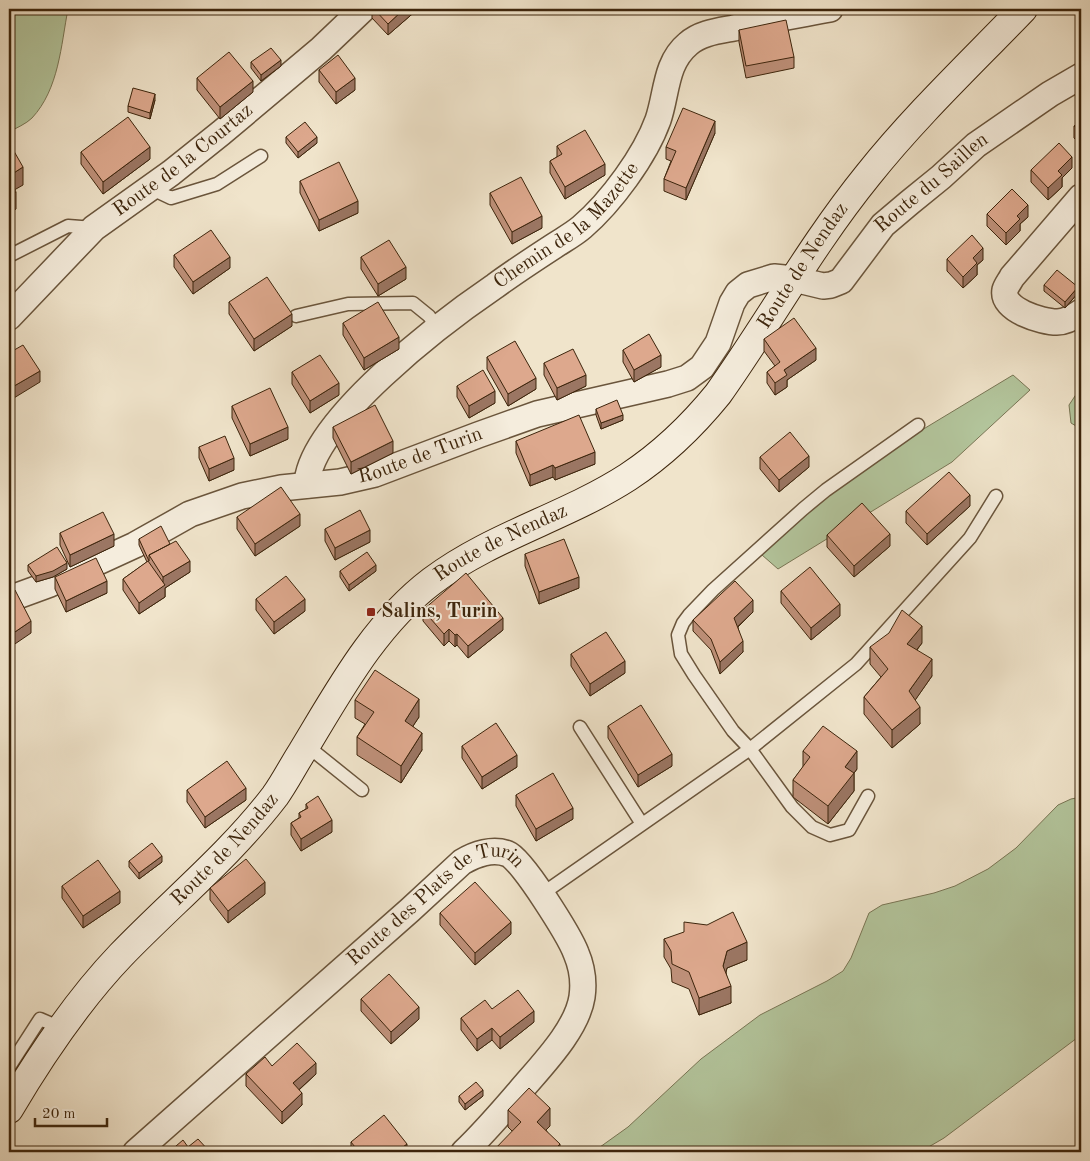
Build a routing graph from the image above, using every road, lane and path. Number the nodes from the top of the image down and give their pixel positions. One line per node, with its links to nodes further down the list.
1 (363, 9): 6 (street, Route de la Courtaz)
2 (830, 9): 14 (street, Chemin de la Mazette)
3 (1023, 9): 10 (main road, Route de Nendaz)
4 (1081, 76): 10 (street, Route du Saillen)
5 (261, 156): 6 (lane)
6 (150, 188): 8 (street, Route de la Courtaz)
7 (1081, 197): 11 (street)
8 (94, 228): 9 (lane); 13 (street, Route de la Courtaz)
9 (9, 256)
10 (794, 279): 16 (street, Route de Turin); 20 (main road, Route de Nendaz)
11 (1081, 312)
12 (296, 316): 14 (lane)
13 (9, 317)
14 (438, 329): 16 (street, Chemin de la Mazette)
15 (918, 425): 21 (lane)
16 (307, 485): 18 (street, Route de Turin)
17 (996, 496): 21 (lane)
18 (9, 599)
19 (580, 727): 24 (lane)
20 (306, 745): 22 (lane); 26 (main road, Route de Nendaz)
21 (750, 749): 23 (lane); 24 (lane)
22 (362, 790)
23 (868, 796)
24 (642, 824): 25 (lane)
25 (542, 894): 29 (street, Route des Plats de Turin); 30 (street, Route des Plats de Turin)
26 (61, 1028): 27 (lane); 28 (main road, Route de Nendaz)
27 (9, 1066)
28 (9, 1109)
29 (136, 1152)
30 (464, 1152)

